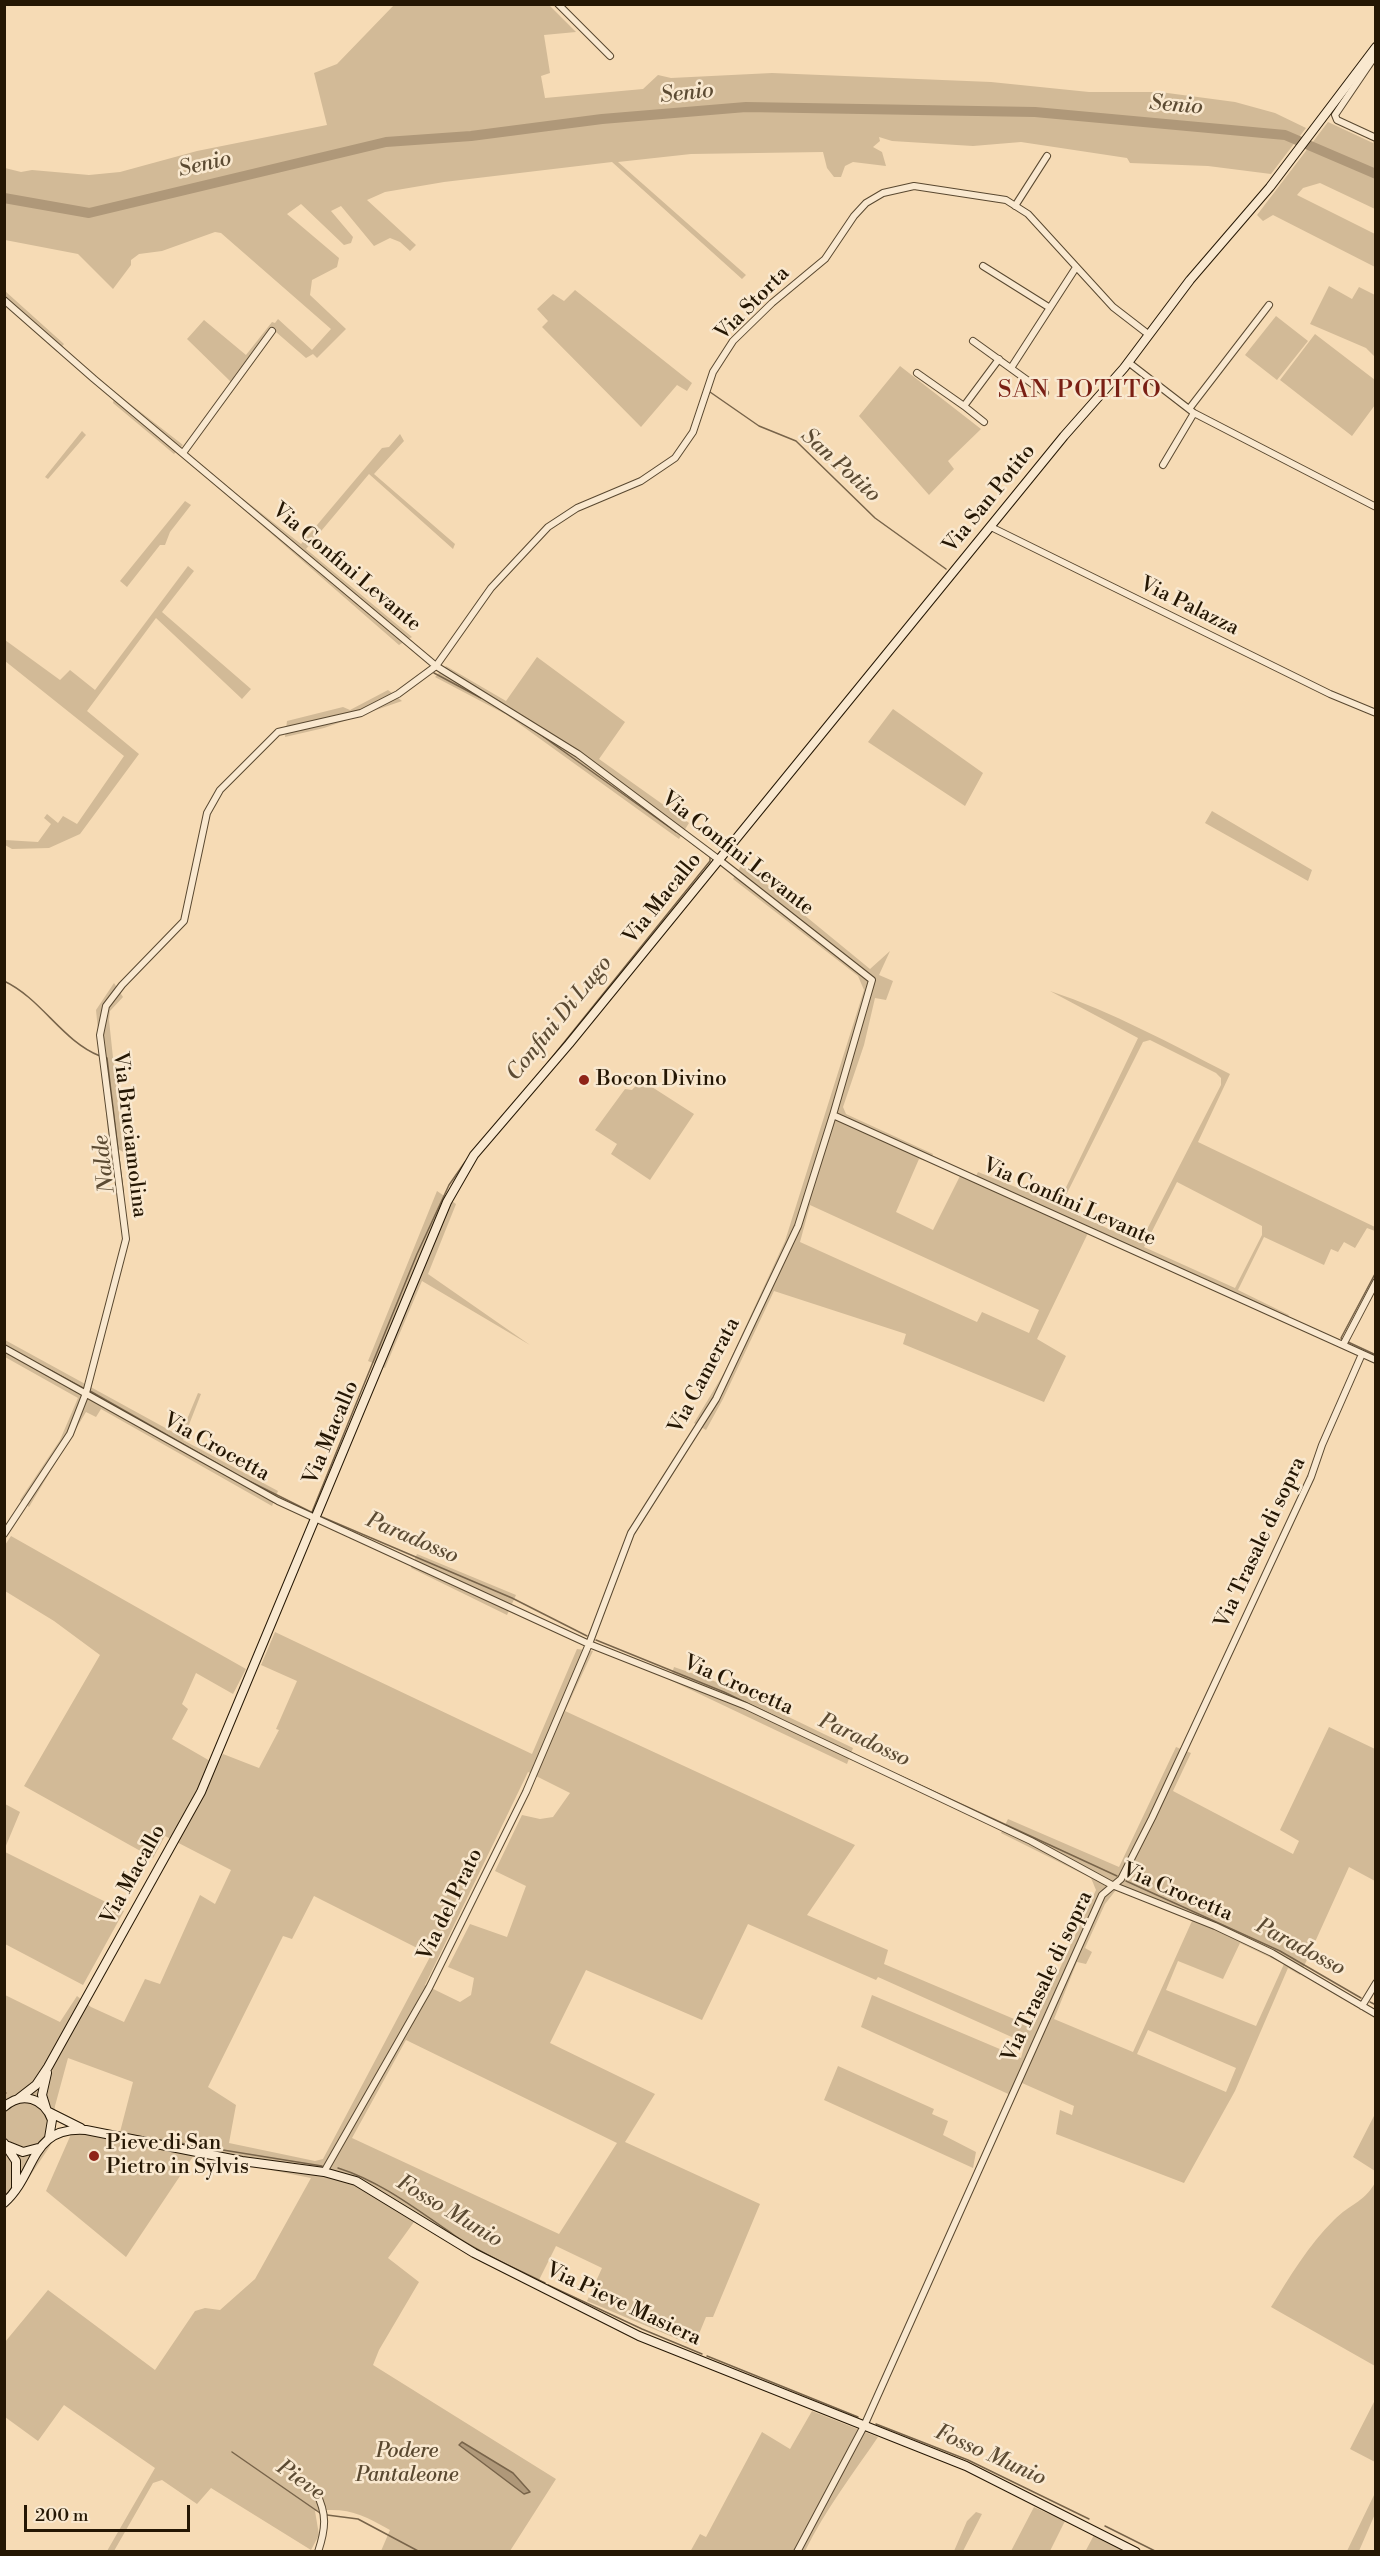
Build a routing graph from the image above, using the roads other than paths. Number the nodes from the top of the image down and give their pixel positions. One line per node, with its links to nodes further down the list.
1 (558, 4): 3 (street)
2 (1375, 48): 4 (street); 13 (street, Via San Potito)
3 (609, 56)
4 (1376, 138)
5 (1047, 156): 6 (street)
6 (1015, 206): 8 (street, Via Storta); 27 (street, Via Storta)
7 (983, 266): 11 (street)
8 (1076, 268): 11 (street); 13 (street, Via Storta)
9 (4, 300): 23 (street, Via Confini Levante)
10 (1269, 305): 21 (street)
11 (1050, 308): 17 (street)
12 (272, 331): 23 (street)
13 (1148, 334): 16 (street, Via San Potito)
14 (973, 341): 15 (street)
15 (999, 359): 17 (street); 20 (street)
16 (1128, 362): 21 (street); 26 (street, Via San Potito)
17 (1011, 368): 19 (street)
18 (917, 373): 20 (street)
19 (1045, 393)
20 (964, 406): 22 (street)
21 (1191, 411): 24 (street); 25 (street)
22 (984, 422)
23 (183, 453): 27 (street, Via Confini Levante)
24 (1163, 465)
25 (1376, 507)
26 (991, 526): 28 (street, Via Palazza); 29 (street, Via San Potito)
27 (436, 666): 29 (street, Via Confini Levante); 36 (street, Via Bruciamolina)
28 (1376, 713)
29 (718, 859): 30 (street, Via Confini Levante); 37 (street, Via Macallo)
30 (833, 1115): 32 (street, Via Confini Levante); 39 (street, Via Camerata)
31 (1376, 1282): 32 (street)
32 (1343, 1345): 34 (street, Via Confini Levante)
33 (4, 1348): 36 (street, Via Crocetta)
34 (1362, 1354): 35 (street, Via Confini Levante); 40 (street, Via Trasale di sopra)
35 (1376, 1360)
36 (86, 1393): 37 (street, Via Crocetta); 38 (street, Via Bruciamolina)
37 (316, 1518): 39 (street, Via Crocetta); 44 (street, Via Macallo)
38 (4, 1534)
39 (589, 1644): 40 (street, Via Crocetta); 51 (street, Via del Prato)
40 (1112, 1885): 42 (street, Via Crocetta); 54 (street, Via Trasale di sopra)
41 (1376, 1983): 42 (street)
42 (1362, 2006): 43 (street, Via Crocetta)
43 (1376, 2014)
44 (48, 2067): 45 (street, Via Macallo); 46 (street, Via Macallo)
45 (10, 2102): 46 (street, Via Pieve Masiera)
46 (47, 2110): 47 (street, Via Pieve Masiera); 48 (street)
47 (86, 2130): 48 (street, Via Pieve Masiera); 51 (street, Via Pieve Masiera)
48 (49, 2138): 50 (street, Via Pieve Masiera)
49 (4, 2143): 50 (street); 52 (street)
50 (41, 2146): 52 (street, Via Pieve Masiera)
51 (324, 2172): 54 (street, Via Pieve Masiera)
52 (14, 2192): 53 (street, Via Pieve Masiera)
53 (4, 2203)
54 (864, 2426): 57 (street, Via Trasale di sopra); 58 (street, Via Pieve Masiera)
55 (316, 2492): 56 (street)
56 (318, 2552)
57 (797, 2552)
58 (1136, 2552)

